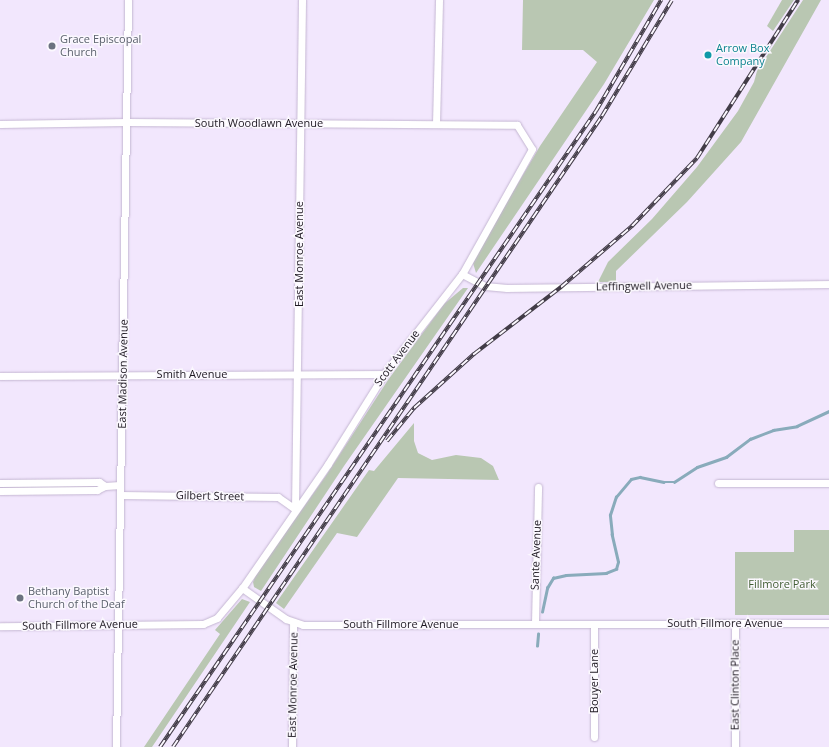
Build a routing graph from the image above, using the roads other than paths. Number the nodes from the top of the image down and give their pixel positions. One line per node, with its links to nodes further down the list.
1 (128, 0): 4 (street, East Madison Avenue)
2 (302, 0): 6 (street, East Monroe Avenue)
3 (439, 0): 7 (street)
4 (127, 122): 5 (street, South Woodlawn Avenue); 6 (street, South Woodlawn Avenue); 13 (street, East Madison Avenue)
5 (0, 124)
6 (300, 124): 7 (street, South Woodlawn Avenue); 11 (street, East Monroe Avenue)
7 (436, 124): 8 (street, South Woodlawn Avenue)
8 (518, 125): 9 (street, Scott Avenue)
9 (462, 274): 10 (street, Leffingwell Avenue); 12 (street, Scott Avenue)
10 (829, 284)
11 (298, 374): 12 (street, Smith Avenue); 13 (street, Smith Avenue); 23 (street, East Monroe Avenue)
12 (384, 374): 23 (street, Scott Avenue)
13 (123, 375): 14 (street, Smith Avenue); 18 (street, East Madison Avenue)
14 (0, 376)
15 (0, 483): 19 (street)
16 (718, 483): 17 (street)
17 (829, 483)
18 (120, 485): 19 (street); 22 (street, East Madison Avenue)
19 (105, 486): 21 (street)
20 (538, 487): 28 (street, Sante Avenue)
21 (0, 491)
22 (120, 495): 23 (street, Gilbert Street); 30 (street, East Madison Avenue)
23 (295, 509): 24 (street, Scott Avenue)
24 (242, 588): 26 (street); 30 (street, South Fillmore Avenue)
25 (829, 622): 27 (street, South Fillmore Avenue)
26 (294, 623): 28 (street, South Fillmore Avenue); 34 (street, East Monroe Avenue)
27 (735, 623): 29 (street, South Fillmore Avenue); 35 (street, East Clinton Place)
28 (534, 624): 29 (street, South Fillmore Avenue)
29 (594, 624): 32 (street, Bouyer Lane)
30 (120, 625): 31 (street, South Fillmore Avenue); 33 (street, East Madison Avenue)
31 (0, 626)
32 (594, 737)
33 (116, 747)
34 (292, 747)
35 (735, 747)

